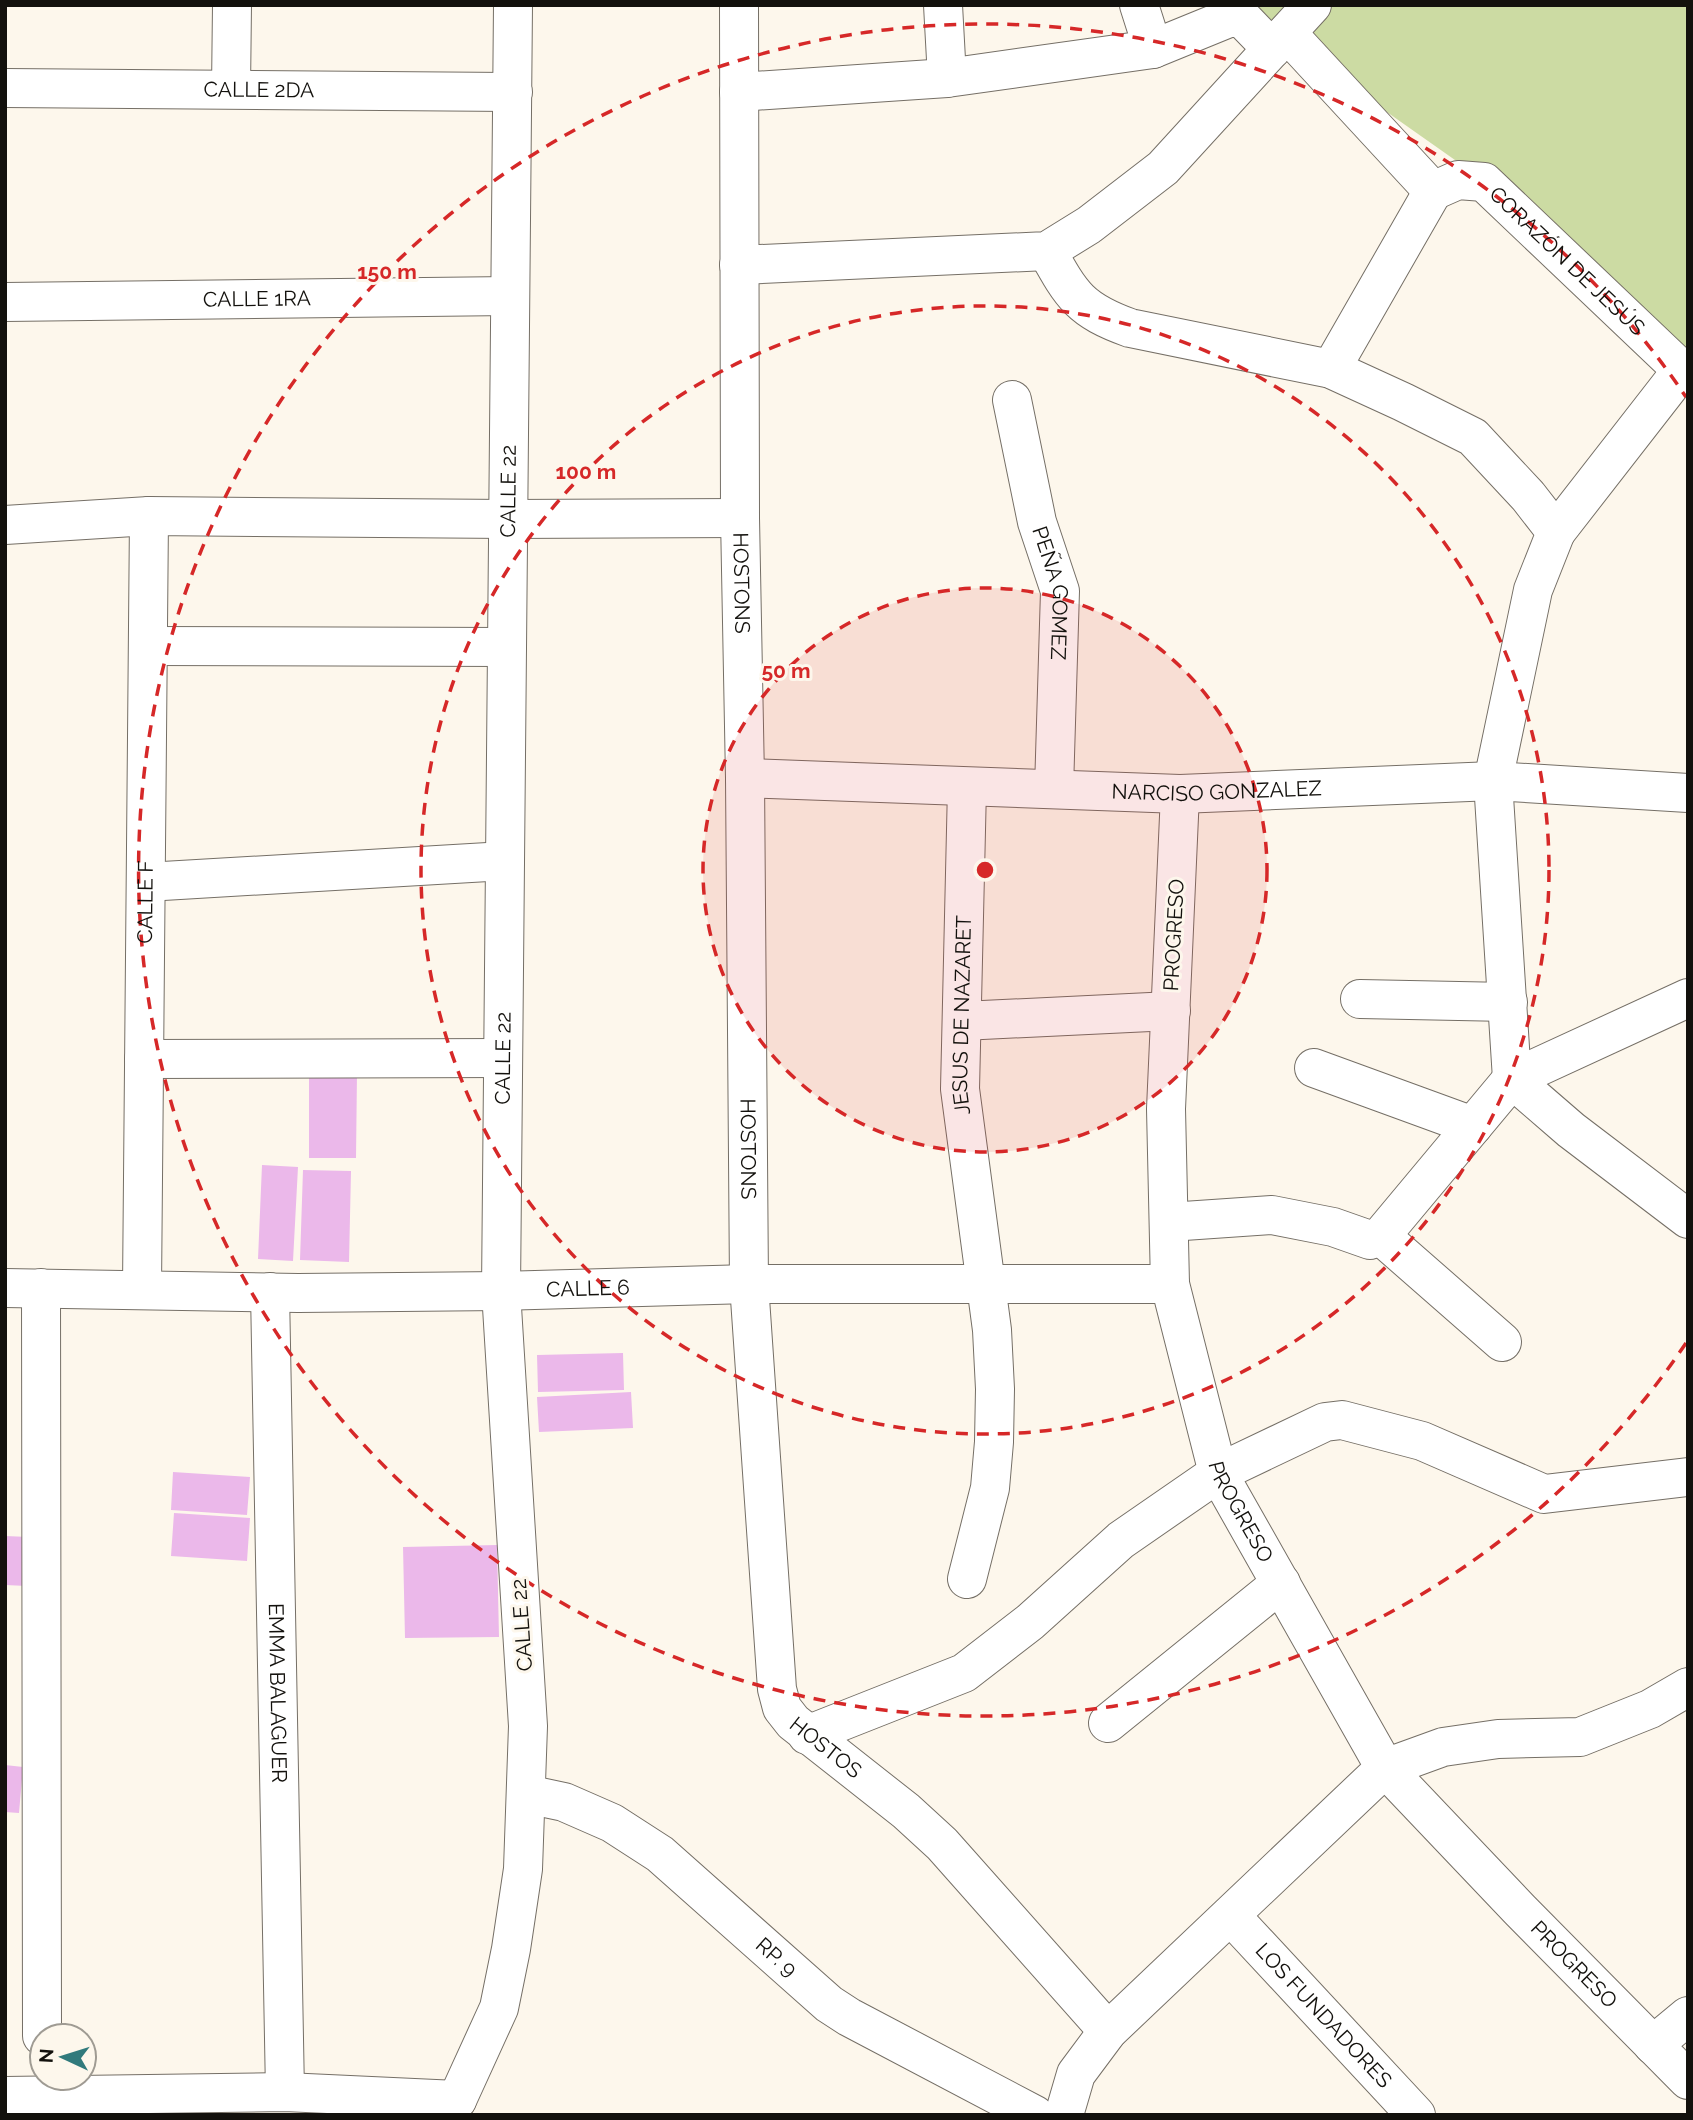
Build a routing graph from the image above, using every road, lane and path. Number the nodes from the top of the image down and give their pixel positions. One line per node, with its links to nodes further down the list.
1 (232, 5): 11 (street)
2 (513, 5): 12 (street, CALLE 22)
3 (738, 5): 13 (street, HOSTONS)
4 (943, 5): 9 (street)
5 (1139, 5): 8 (street)
6 (1312, 5): 7 (street)
7 (1279, 41): 8 (street); 14 (street); 15 (street)
8 (1153, 49): 9 (street)
9 (947, 79): 13 (street)
10 (5, 88): 11 (street, CALLE 2DA)
11 (231, 89): 12 (street, CALLE 2DA)
12 (513, 92): 17 (street, CALLE 22)
13 (739, 92): 16 (street, HOSTONS)
14 (1433, 191): 19 (street); 20 (street, CORAZÓN DE JESÚS)
15 (1048, 251): 16 (street); 19 (street)
16 (739, 265): 23 (street, HOSTONS)
17 (510, 296): 18 (street, CALLE 1RA); 24 (street, CALLE 22)
18 (5, 302)
19 (1331, 369): 26 (street)
20 (1685, 373): 26 (street)
21 (1012, 400): 32 (street, PEÑA GOMEZ)
22 (149, 516): 24 (street); 25 (street); 27 (street, CALLE F)
23 (740, 518): 24 (street); 29 (street, HOSTONS)
24 (508, 519): 28 (street, CALLE 22)
25 (5, 526)
26 (1556, 532): 30 (street)
27 (150, 646): 28 (street); 36 (street, CALLE F)
28 (507, 647): 35 (street, CALLE 22)
29 (746, 778): 31 (street, NARCISO GONZALEZ); 51 (street, HOSTONS)
30 (1493, 781): 33 (street, NARCISO GONZALEZ); 34 (street, NARCISO GONZALEZ); 39 (street)
31 (967, 787): 32 (street, NARCISO GONZALEZ); 41 (street, JESUS DE NAZARET)
32 (1054, 789): 34 (street, NARCISO GONZALEZ)
33 (1688, 793)
34 (1180, 794): 40 (street, PROGRESO)
35 (505, 861): 36 (street); 42 (street, CALLE 22)
36 (146, 882): 43 (street, CALLE F)
37 (1688, 998): 45 (street)
38 (1360, 999): 39 (street)
39 (1508, 1002): 45 (street)
40 (1171, 1011): 41 (street); 48 (street, PROGRESO)
41 (962, 1021): 50 (street, JESUS DE NAZARET)
42 (503, 1058): 43 (street); 55 (street, CALLE 22)
43 (144, 1059): 54 (street, CALLE F)
44 (1314, 1068): 46 (street)
45 (1512, 1079): 46 (street); 47 (street)
46 (1473, 1126): 49 (street)
47 (1688, 1219)
48 (1169, 1222): 49 (street); 52 (street, PROGRESO)
49 (1381, 1237): 57 (street)
50 (986, 1283): 51 (street, CALLE 6); 52 (street, CALLE 6); 60 (street, JESUS DE NAZARET)
51 (749, 1284): 55 (street, CALLE 6); 64 (street, HOSTOS)
52 (1170, 1284): 58 (street, PROGRESO)
53 (23, 1288): 54 (street, CALLE 6); 69 (street)
54 (142, 1289): 56 (street, CALLE 6)
55 (501, 1291): 56 (street, CALLE 6); 66 (street, CALLE 22)
56 (270, 1292): 74 (street, EMMA BALAGUER)
57 (1502, 1342)
58 (1218, 1473): 59 (street); 61 (street, PROGRESO); 64 (street)
59 (1688, 1477)
60 (967, 1578)
61 (1281, 1583): 63 (street); 65 (street, PROGRESO)
62 (1688, 1687): 65 (street)
63 (1108, 1723)
64 (807, 1735): 70 (street, HOSTOS)
65 (1385, 1768): 67 (street); 71 (street, PROGRESO)
66 (526, 1794): 75 (street, CALLE 22); 76 (street, RP. 9)
67 (1231, 1916): 70 (street); 78 (street, LOS FUNDADORES)
68 (1688, 2016): 71 (street)
69 (42, 2022)
70 (1108, 2031): 77 (street)
71 (1653, 2045): 72 (street, PROGRESO)
72 (1688, 2080)
73 (98, 2091): 74 (street)
74 (285, 2092): 75 (street)
75 (456, 2110)
76 (1035, 2115)
77 (1064, 2115)
78 (1416, 2115)

